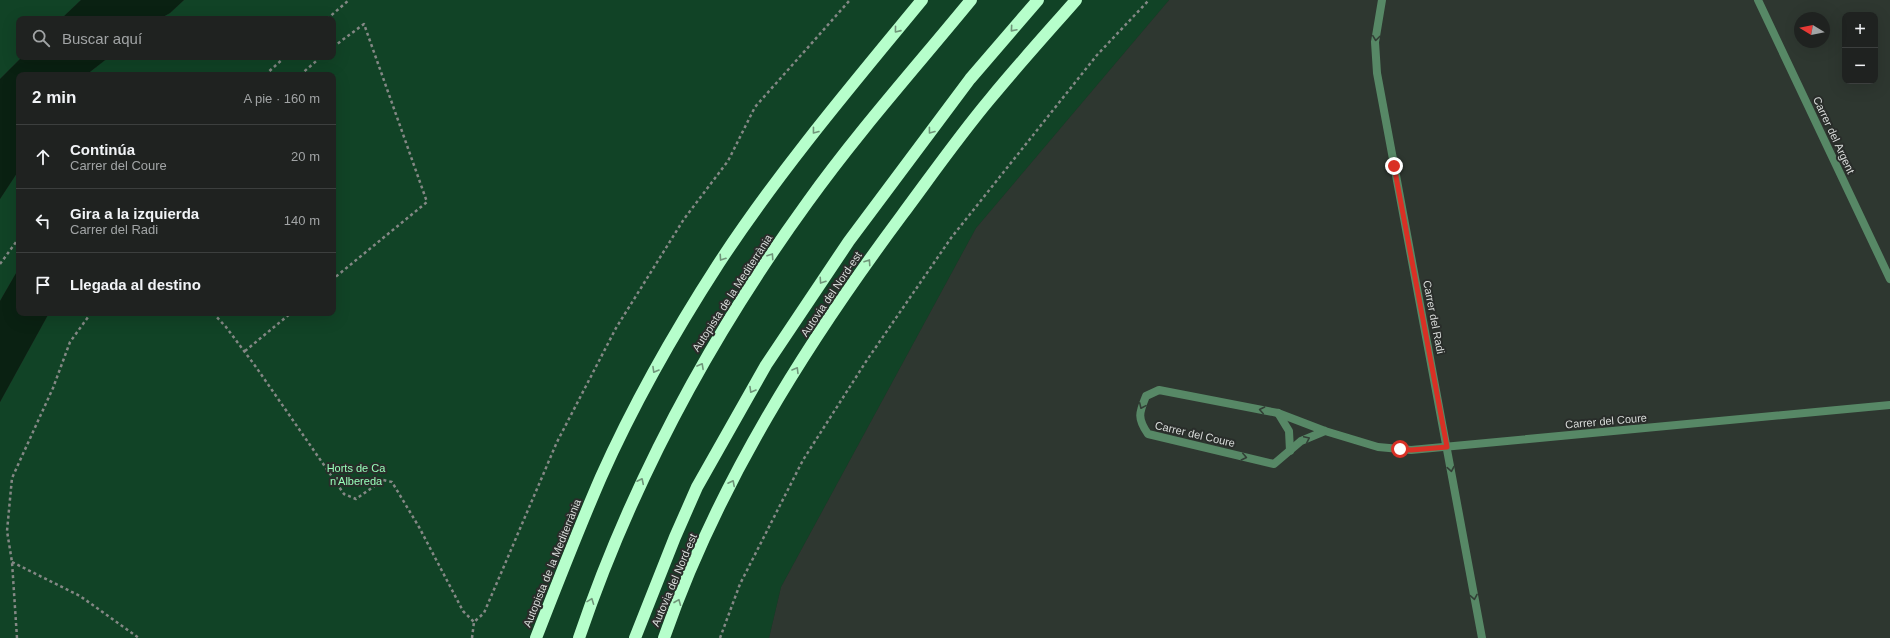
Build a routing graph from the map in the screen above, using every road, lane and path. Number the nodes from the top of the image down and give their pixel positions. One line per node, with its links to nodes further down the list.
1 (349, 0): 10 (path)
2 (850, 0): 30 (path)
3 (922, 0): 34 (highway, Autopista de la Mediterrània, one-way to 34)
4 (971, 0): 35 (highway, Autopista de la Mediterrània, one-way to 4)
5 (1038, 0): 36 (highway, Autovia del Nord-est, one-way to 36)
6 (1076, 0): 37 (highway, Autovia del Nord-est, one-way to 6)
7 (1149, 0): 38 (path)
8 (1382, 0): 27 (street, Carrer del Radi, one-way to 27)
9 (1758, 0): 19 (street, Carrer del Argent)
10 (331, 16)
11 (336, 45): 18 (path)
12 (282, 60): 14 (path)
13 (318, 60): 15 (path)
14 (268, 72)
15 (304, 72)
16 (16, 242): 17 (path)
17 (0, 264)
18 (336, 277)
19 (1890, 280)
20 (89, 316): 29 (path)
21 (216, 316): 23 (path)
22 (287, 316): 23 (path)
23 (245, 351): 30 (path)
24 (1890, 405): 27 (street, Carrer del Coure)
25 (1278, 413): 26 (street, Carrer del Coure); 28 (street); 28 (street, Carrer del Coure, one-way to 28)
26 (1325, 431): 27 (street, Carrer del Coure); 28 (street, Carrer del Coure, one-way to 26)
27 (1447, 447): 39 (street, Carrer del Radi, one-way to 39)
28 (1290, 451)
29 (12, 562): 31 (path); 32 (path)
30 (474, 622): 33 (path)
31 (17, 638)
32 (139, 638)
33 (472, 638)
34 (536, 638)
35 (578, 638)
36 (635, 638)
37 (664, 638)
38 (720, 638)
39 (1482, 638)

